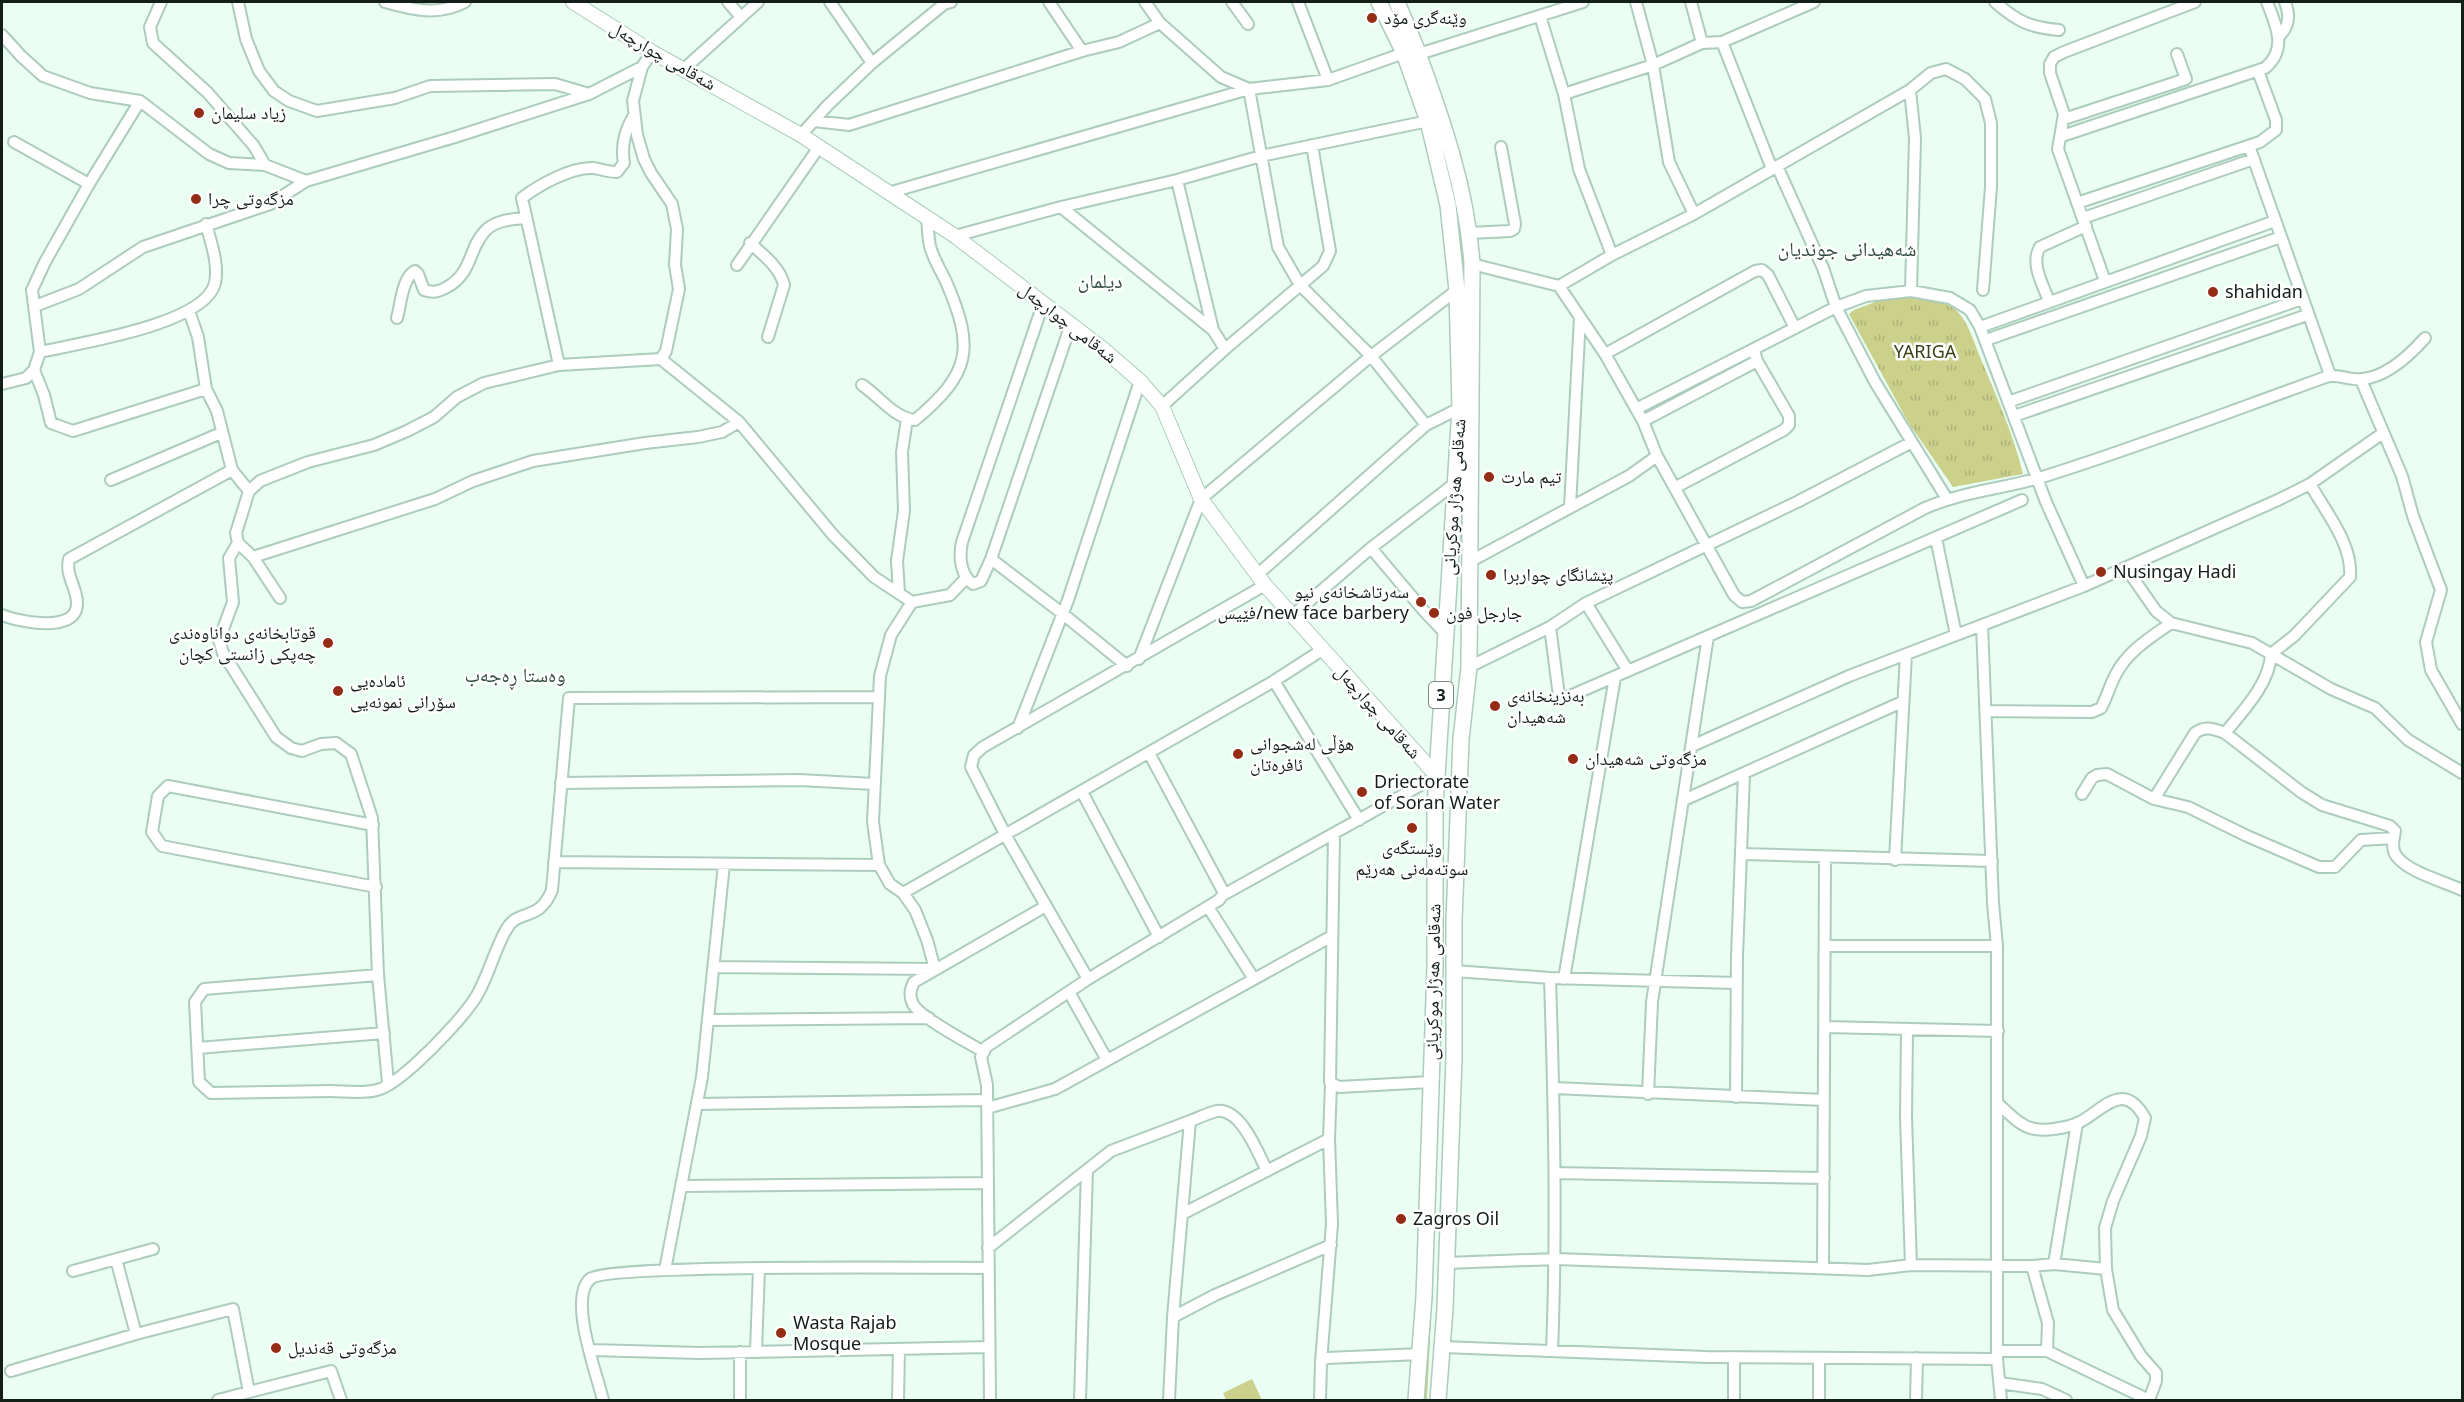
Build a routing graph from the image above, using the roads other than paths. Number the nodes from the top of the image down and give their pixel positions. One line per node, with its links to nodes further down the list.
1 (161, 2): 63 (street)
2 (238, 2): 47 (street)
3 (385, 2): 4 (street)
4 (465, 2)
5 (573, 2): 36 (main road, شەقامی چوارچەل)
6 (728, 2): 27 (street)
7 (758, 2): 27 (street)
8 (830, 2): 39 (street)
9 (946, 2): 39 (street)
10 (1049, 2): 35 (street)
11 (1144, 2): 28 (street)
12 (1232, 2): 29 (street)
13 (1298, 2): 44 (street)
14 (1379, 2): 37 (highway, شەقامی ھەژار موکریانی / 3)
15 (1397, 2): 37 (highway, شەقامی ھەژار موکریانی / 3)
16 (1583, 2): 26 (street)
17 (1636, 2): 40 (street)
18 (1691, 2): 34 (street)
19 (1814, 2): 33 (street)
20 (1995, 2): 30 (street)
21 (2160, 2): 25 (street)
22 (2195, 2): 25 (street)
23 (2267, 2): 32 (street)
24 (2285, 2): 32 (street)
25 (2164, 13): 51 (street)
26 (1540, 16): 37 (street); 48 (street)
27 (741, 17): 42 (street)
28 (1160, 23): 35 (street); 45 (street)
29 (1248, 24)
30 (2059, 30)
31 (2, 35): 49 (street)
32 (2279, 36): 43 (street)
33 (1722, 42): 34 (street); 64 (street)
34 (1702, 43): 40 (street)
35 (1082, 51): 52 (street)
36 (652, 52): 41 (street); 42 (main road, شەقامی چوارچەل)
37 (1411, 53): 44 (street); 53 (highway, شەقامی ھەژار موکریانی / 3); 77 (highway, شەقامی ھەژار موکریانی / 3)
38 (2177, 54): 51 (street)
39 (872, 63): 52 (street)
40 (1653, 65): 48 (street); 71 (street)
41 (642, 67): 47 (street); 50 (street)
42 (684, 69): 54 (main road, شەقامی چوارچەل)
43 (2258, 71): 55 (street); 58 (street)
44 (1328, 80): 45 (street)
45 (1249, 89): 61 (street); 68 (street)
46 (1910, 90): 64 (street); 88 (street); 89 (street)
47 (589, 94): 66 (street)
48 (1564, 94): 81 (street)
49 (140, 101): 63 (street); 67 (street)
50 (633, 117): 72 (street); 111 (street)
51 (2064, 119): 55 (street)
52 (814, 121): 54 (street)
53 (1428, 121): 57 (street); 87 (highway, شەقامی ھەژار موکریانی / 3)
54 (801, 135): 59 (main road, شەقامی چوارچەل)
55 (2062, 136): 69 (street)
56 (14, 142): 67 (street)
57 (1312, 145): 61 (street); 85 (street)
58 (2249, 146): 62 (street); 69 (street)
59 (819, 147): 68 (main road, شەقامی چوارچەل); 80 (street)
60 (1501, 147): 77 (street)
61 (1261, 156): 65 (street); 85 (street)
62 (2254, 159): 74 (street); 75 (street)
63 (265, 165): 66 (street)
64 (1775, 168): 71 (street); 94 (street)
65 (1177, 180): 70 (street); 102 (street)
66 (306, 181): 76 (street)
67 (89, 184): 93 (street)
68 (888, 193): 73 (main road, شەقامی چوارچەل)
69 (2077, 203): 75 (street)
70 (1061, 207): 78 (street); 102 (street)
71 (1694, 214): 81 (street)
72 (526, 218): 98 (street); 112 (street)
73 (927, 218): 78 (main road, شەقامی چوارچەل); 125 (street)
74 (2275, 221): 79 (street); 84 (street)
75 (2084, 222): 84 (street); 91 (street)
76 (206, 224): 93 (street); 95 (street)
77 (1469, 233): 82 (highway, شەقامی ھەژار موکریانی / 3)
78 (955, 236): 92 (main road, شەقامی چوارچەل)
79 (2281, 237): 90 (street); 105 (street)
80 (750, 243): 83 (street); 103 (street)
81 (1612, 255): 86 (street)
82 (1472, 264): 86 (street); 150 (highway, شەقامی ھەژار موکریانی / 3)
83 (736, 265)
84 (2105, 281): 91 (street)
85 (1300, 285): 106 (street); 109 (street)
86 (1559, 286): 97 (street)
87 (1457, 290): 109 (street); 122 (highway, شەقامی ھەژار موکریانی / 3)
88 (1983, 290)
89 (1911, 291): 94 (street); 100 (street)
90 (2302, 299): 96 (street); 120 (street)
91 (2049, 302): 100 (street)
92 (1043, 304): 99 (main road, شەقامی چوارچەل); 152 (street)
93 (35, 306): 107 (street)
94 (1836, 307): 101 (street); 131 (street)
95 (189, 311): 107 (street); 119 (street)
96 (2307, 315): 114 (street); 124 (street)
97 (1580, 317): 108 (street); 143 (street)
98 (398, 318)
99 (1071, 324): 116 (main road, شەقامی چوارچەل); 149 (street)
100 (1980, 327): 105 (street)
101 (1795, 328): 108 (street); 110 (street)
102 (1213, 330): 106 (street)
103 (768, 337)
104 (2425, 338): 115 (street)
105 (1986, 340): 120 (street)
106 (1225, 349): 121 (street)
107 (40, 352): 113 (street)
108 (1605, 354): 123 (street)
109 (1371, 356): 128 (street); 140 (street)
110 (1755, 356): 123 (street); 126 (street); 138 (street)
111 (661, 359): 112 (street); 127 (street)
112 (559, 365): 139 (street)
113 (34, 370): 117 (street); 119 (street)
114 (2330, 375): 115 (street); 134 (street)
115 (2361, 380): 130 (street)
116 (1140, 381): 121 (main road, شەقامی چوارچەل); 159 (street)
117 (2, 384)
118 (862, 385): 125 (street)
119 (206, 390): 129 (street)
120 (2008, 402): 124 (street)
121 (1162, 406): 140 (main road, شەقامی چوارچەل)
122 (1460, 408): 128 (street); 136 (highway, شەقامی ھەژار موکریانی / 3)
123 (1636, 409): 126 (street)
124 (2014, 417): 134 (street)
125 (907, 419): 155 (street)
126 (1643, 421): 132 (street)
127 (739, 422): 148 (street); 155 (street)
128 (1426, 425): 153 (street)
129 (221, 433): 133 (street); 135 (street)
130 (2383, 433): 137 (street); 180 (street)
131 (1912, 442): 141 (street); 146 (street)
132 (1657, 456): 138 (street); 143 (street)
133 (232, 470): 139 (street); 160 (street)
134 (2037, 478): 141 (street); 154 (street)
135 (111, 480)
136 (1454, 484): 147 (street); 165 (highway, شەقامی ھەژار موکریانی / 3)
137 (2310, 484): 151 (street); 170 (street)
138 (1676, 488): 146 (street)
139 (249, 491): 145 (street)
140 (1201, 499): 153 (main road, شەقامی چوارچەل); 171 (street)
141 (1947, 499): 146 (street)
142 (2022, 500): 144 (street)
143 (1570, 507): 150 (street)
144 (1936, 538): 166 (street); 167 (street)
145 (238, 543): 148 (street); 195 (street)
146 (1707, 546): 158 (street)
147 (1371, 548): 161 (street); 165 (street)
148 (253, 557): 156 (street)
149 (991, 559): 152 (street); 159 (street)
150 (1469, 562): 173 (highway, شەقامی ھەژار موکریانی / 3)
151 (2126, 568): 154 (street); 162 (street)
152 (966, 578): 157 (street)
153 (1261, 580): 161 (main road, شەقامی چوارچەل); 171 (street)
154 (2084, 586): 163 (street)
155 (899, 593): 157 (street)
156 (280, 598)
157 (912, 602): 177 (street)
158 (1586, 603): 164 (street); 174 (street)
159 (1063, 614): 172 (street); 181 (street)
160 (2, 615)
161 (1292, 616): 168 (main road, شەقامی چوارچەل)
162 (2171, 622): 170 (street); 179 (street)
163 (1982, 625): 166 (street); 179 (street)
164 (1550, 627): 173 (street); 175 (street)
165 (1444, 632): 187 (highway, شەقامی ھەژار موکریانی / 3)
166 (1956, 635): 169 (street)
167 (1708, 636): 174 (street); 183 (street)
168 (1322, 650): 176 (street); 187 (main road, شەقامی چوارچەل)
169 (1906, 654): 178 (street); 183 (street)
170 (2271, 654): 182 (street); 185 (street)
171 (1138, 659): 172 (street)
172 (1127, 666): 181 (street)
173 (1468, 667): 218 (highway, شەقامی ھەژار موکریانی / 3)
174 (1629, 671): 175 (street)
175 (1615, 677): 223 (street)
176 (1274, 681): 184 (street); 194 (street)
177 (879, 697): 188 (street); 189 (street)
178 (1902, 702): 186 (street); 201 (street)
179 (1986, 711): 202 (street)
180 (2463, 724)
181 (1018, 728): 197 (street)
182 (2225, 733): 192 (street); 198 (street)
183 (1692, 746): 193 (street)
184 (1149, 753): 190 (street); 209 (street)
185 (2463, 773)
186 (1744, 774): 193 (street); 199 (street)
187 (1437, 776): 194 (street); 236 (highway, شەقامی ھەژار موکریانی / 3)
188 (561, 783): 189 (street); 203 (street)
189 (874, 784): 205 (street)
190 (1082, 792): 197 (street); 213 (street)
191 (2082, 794): 192 (street)
192 (2154, 799): 198 (street)
193 (1684, 800): 224 (street)
194 (1359, 820): 196 (street)
195 (373, 825): 206 (street); 206 (street)
196 (1334, 835): 209 (street); 212 (street)
197 (1006, 836): 208 (street); 210 (street)
198 (2394, 838): 207 (street)
199 (1742, 854): 200 (street); 225 (street)
200 (1825, 858): 201 (street); 214 (street)
201 (1895, 860): 202 (street)
202 (1992, 861): 215 (street)
203 (554, 862): 204 (street); 239 (street)
204 (724, 864): 205 (street); 216 (street)
205 (879, 865): 208 (street)
206 (375, 887): 219 (street)
207 (2463, 890)
208 (903, 893): 217 (street)
209 (1223, 895): 211 (street)
210 (1046, 906): 217 (street); 221 (street)
211 (1208, 907): 213 (street); 222 (street)
212 (1332, 936): 222 (street); 240 (street)
213 (1159, 937): 221 (street)
214 (1826, 946): 215 (street); 229 (street)
215 (1997, 946): 231 (street)
216 (714, 967): 217 (street); 228 (street)
217 (934, 969): 227 (street)
218 (1454, 971): 220 (street); 235 (highway, شەقامی ھەژار موکریانی / 3)
219 (378, 975): 232 (street); 233 (street)
220 (1550, 978): 223 (street); 241 (street)
221 (1088, 979): 226 (street)
222 (1254, 979): 237 (street)
223 (1564, 979): 224 (street)
224 (1656, 980): 225 (street); 242 (street)
225 (1737, 982): 243 (street)
226 (1069, 992): 234 (street); 237 (street)
227 (929, 1018): 228 (street); 234 (street)
228 (708, 1020): 246 (street)
229 (1825, 1027): 230 (street); 244 (street)
230 (1907, 1029): 231 (street); 265 (street)
231 (1998, 1031): 245 (street)
232 (384, 1033): 233 (street); 239 (street)
233 (198, 1048): 239 (street)
234 (984, 1052): 247 (street)
235 (1454, 1058): 236 (highway); 263 (highway, شەقامی ھەژار موکریانی / 3)
236 (1432, 1059): 238 (highway, شەقامی ھەژار موکریانی / 3)
237 (1107, 1060): 247 (street)
238 (1431, 1082): 240 (street); 284 (highway, شەقامی ھەژار موکریانی / 3)
239 (388, 1083)
240 (1331, 1084): 250 (street)
241 (1554, 1088): 242 (street); 253 (street)
242 (1648, 1094): 243 (street)
243 (1736, 1097): 244 (street)
244 (1824, 1100): 254 (street)
245 (1997, 1103): 249 (street); 266 (street)
246 (697, 1104): 247 (street); 256 (street)
247 (987, 1104): 255 (street)
248 (1190, 1121): 251 (street); 252 (street); 257 (street)
249 (2077, 1123): 264 (street); 271 (street)
250 (1329, 1139): 252 (street); 258 (street)
251 (1087, 1170): 259 (street); 299 (street)
252 (1268, 1171): 257 (street)
253 (1555, 1173): 254 (street); 262 (street)
254 (1824, 1178): 270 (street)
255 (988, 1183): 256 (street); 259 (street)
256 (681, 1186): 272 (street)
257 (1182, 1214): 274 (street)
258 (1331, 1245): 274 (street); 289 (street)
259 (988, 1248): 268 (street)
260 (153, 1249): 261 (street)
261 (116, 1259): 273 (street); 275 (street)
262 (1556, 1259): 263 (street); 270 (street); 281 (street)
263 (1446, 1263): 277 (highway, شەقامی ھەژار موکریانی / 3)
264 (2054, 1264): 267 (street); 271 (street)
265 (1911, 1265): 266 (street); 270 (street)
266 (1997, 1266): 267 (street); 285 (street)
267 (2031, 1266): 282 (street)
268 (989, 1268): 269 (street); 276 (street)
269 (759, 1269): 272 (street); 280 (street)
270 (1823, 1269)
271 (2106, 1269): 309 (street)
272 (665, 1270): 279 (street)
273 (72, 1271)
274 (1173, 1317): 300 (street)
275 (136, 1334): 290 (street); 292 (street)
276 (989, 1347): 278 (street); 298 (street)
277 (1443, 1347): 281 (street); 303 (highway, شەقامی ھەژار موکریانی / 3)
278 (899, 1349): 280 (street); 297 (street)
279 (591, 1350): 283 (street); 295 (street)
280 (756, 1351): 283 (street)
281 (1552, 1351): 286 (street)
282 (2047, 1351): 285 (street); 309 (street)
283 (740, 1352): 296 (street)
284 (1421, 1354): 289 (street); 302 (highway, شەقامی ھەژار موکریانی / 3)
285 (1997, 1355): 288 (street); 291 (street)
286 (1734, 1357): 287 (street); 304 (street)
287 (1819, 1358): 288 (street); 305 (street)
288 (1917, 1358): 306 (street)
289 (1321, 1362): 301 (street)
290 (11, 1371)
291 (2000, 1383): 307 (street); 308 (street)
292 (249, 1392): 293 (street); 294 (street)
293 (218, 1401)
294 (341, 1401)
295 (603, 1401)
296 (740, 1401)
297 (898, 1401)
298 (990, 1401)
299 (1080, 1401)
300 (1169, 1401)
301 (1320, 1401)
302 (1416, 1401)
303 (1438, 1401)
304 (1734, 1401)
305 (1819, 1401)
306 (1916, 1401)
307 (2001, 1401)
308 (2066, 1401)
309 (2149, 1401)

